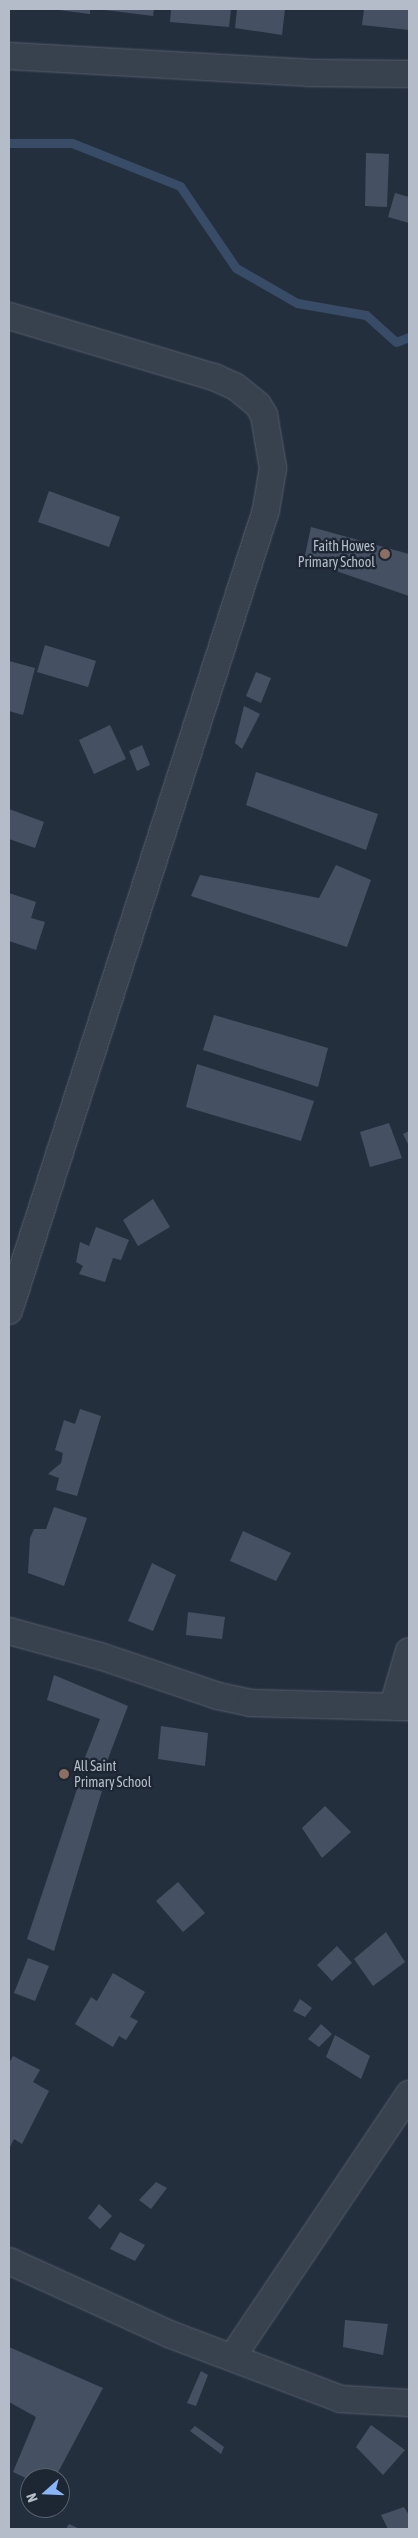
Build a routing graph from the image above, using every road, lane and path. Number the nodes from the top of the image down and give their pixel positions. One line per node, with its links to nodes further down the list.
1 (9, 56): 2 (street)
2 (409, 74)
3 (9, 316): 4 (street)
4 (9, 1311)
5 (9, 1631): 7 (street)
6 (409, 1651): 7 (street)
7 (401, 1707)
8 (409, 2094): 10 (street)
9 (9, 2261): 10 (street)
10 (233, 2356): 11 (street)
11 (409, 2403)

